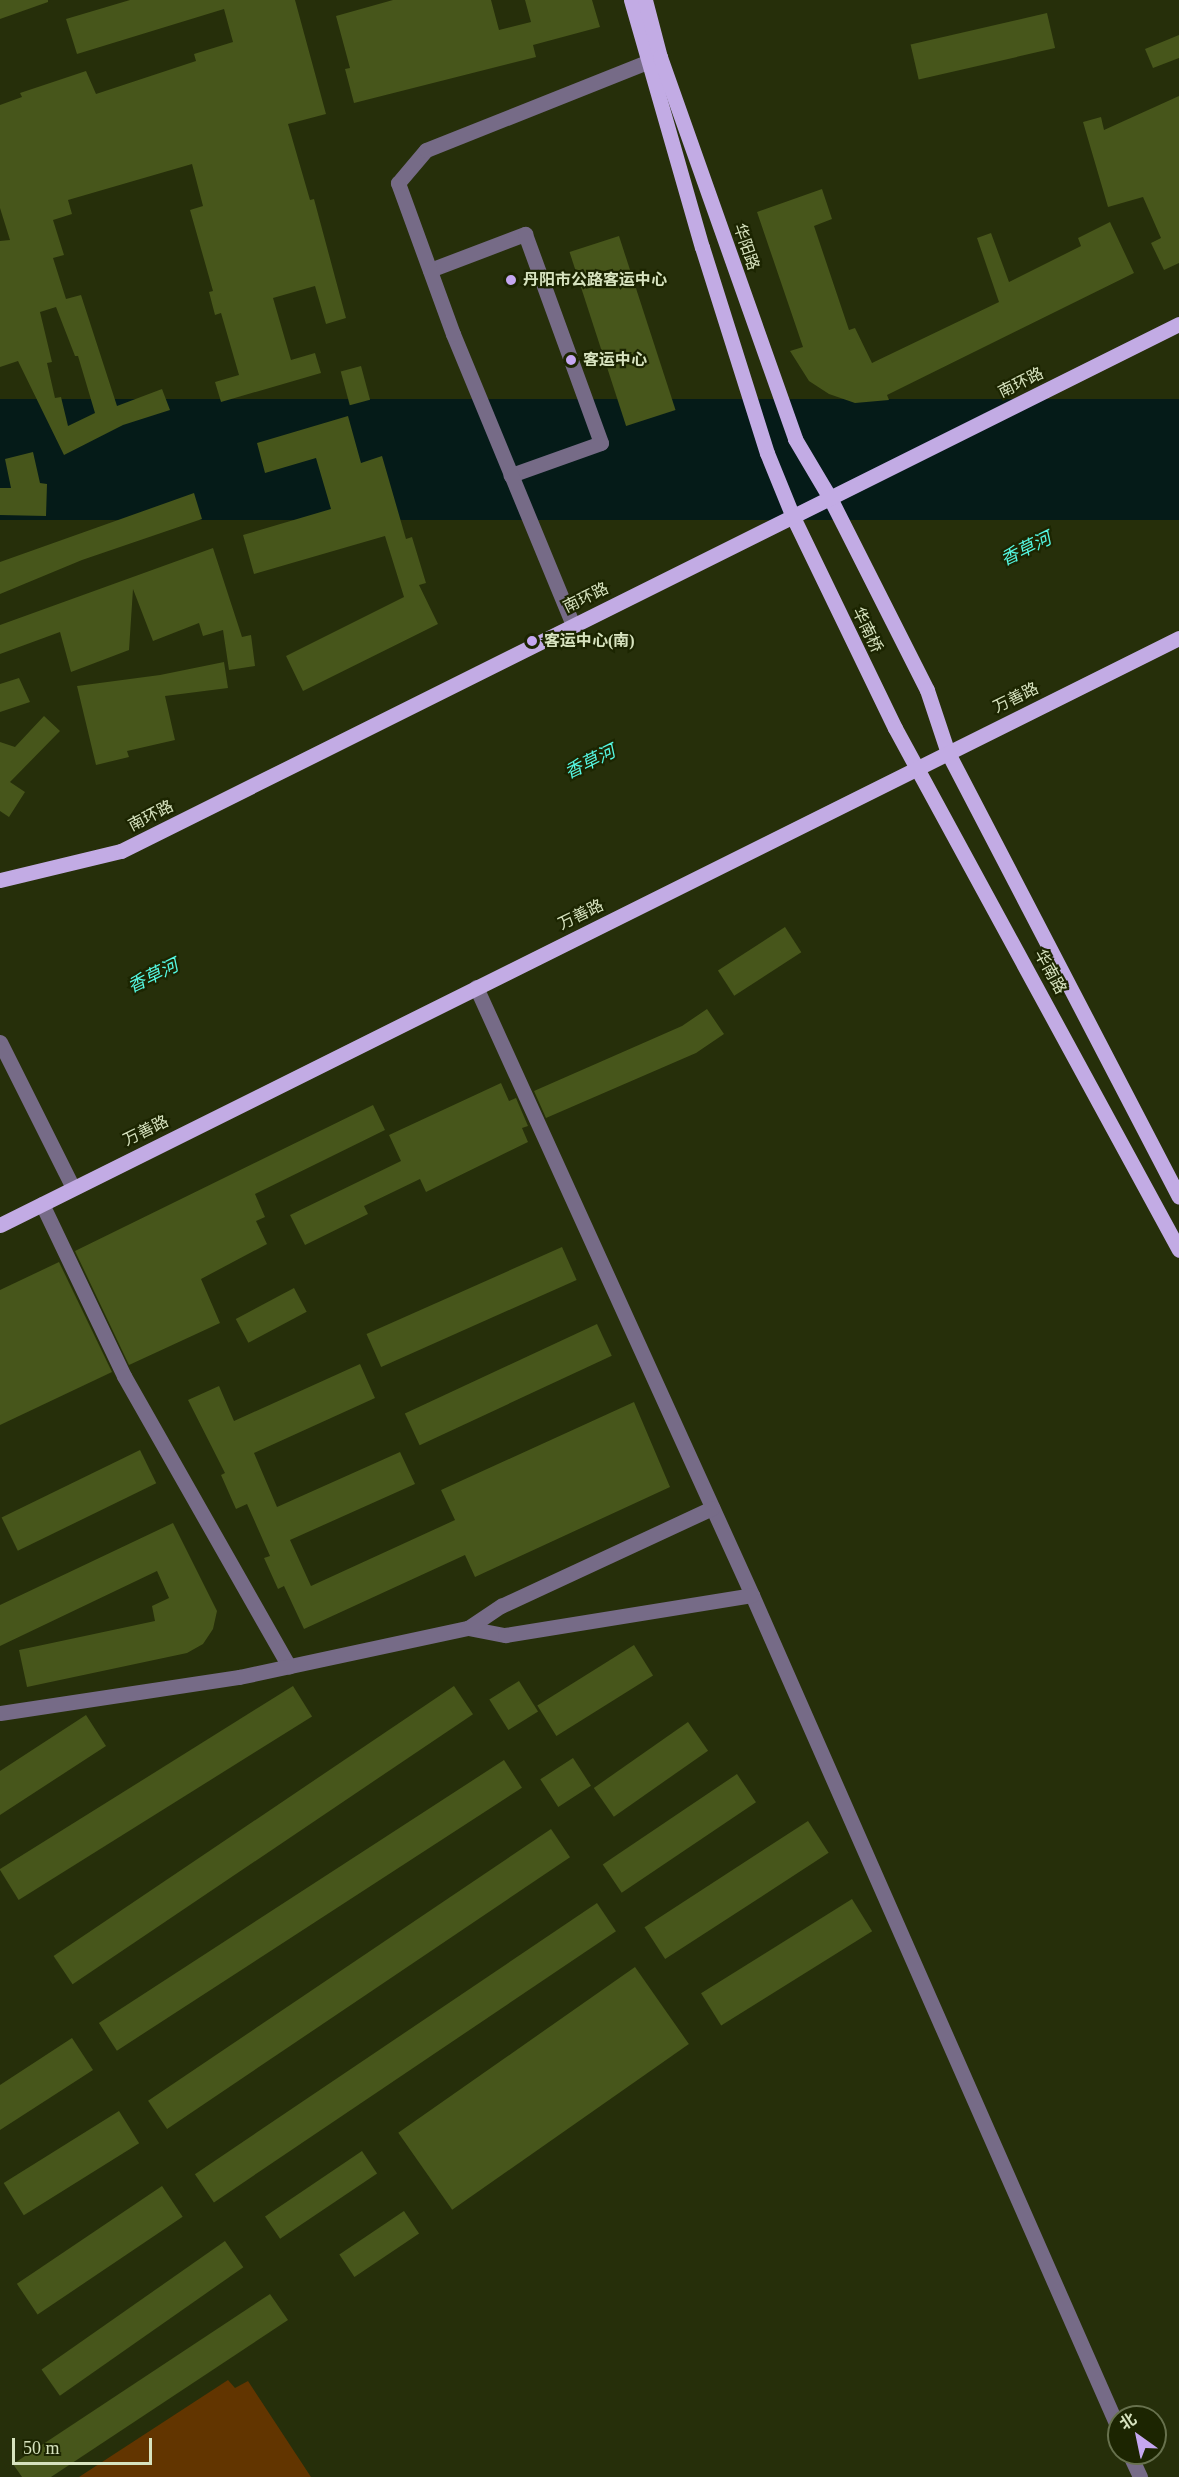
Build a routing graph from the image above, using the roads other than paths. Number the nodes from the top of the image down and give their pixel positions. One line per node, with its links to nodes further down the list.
1 (631, 0): 3 (main road)
2 (645, 0): 3 (main road, 华阳路)
3 (654, 59): 4 (street); 7 (main road, 华阳路); 8 (main road)
4 (430, 270): 6 (street); 6 (street)
5 (1179, 324): 7 (main road, 南环路)
6 (511, 475): 9 (street)
7 (830, 498): 8 (main road, 南环路); 11 (main road, 华南桥)
8 (793, 517): 9 (main road, 南环路); 12 (main road, 华南桥)
9 (573, 625): 15 (main road, 南环路)
10 (1179, 638): 13 (main road, 万善路)
11 (927, 690): 13 (main road, 华南路)
12 (887, 712): 14 (main road, 华南路)
13 (948, 753): 14 (main road, 万善路); 19 (main road, 华南路)
14 (917, 768): 16 (main road, 万善路); 22 (main road, 华南路)
15 (0, 880)
16 (476, 987): 18 (main road, 万善路); 23 (street)
17 (0, 1042): 18 (street)
18 (73, 1188): 20 (main road, 万善路)
19 (1179, 1197)
20 (42, 1204): 21 (main road, 万善路); 26 (street)
21 (0, 1225)
22 (1179, 1250)
23 (712, 1508): 24 (street); 25 (street)
24 (752, 1595): 25 (street); 28 (street)
25 (468, 1628): 26 (street)
26 (289, 1666): 27 (street)
27 (0, 1713)
28 (1108, 2405)

